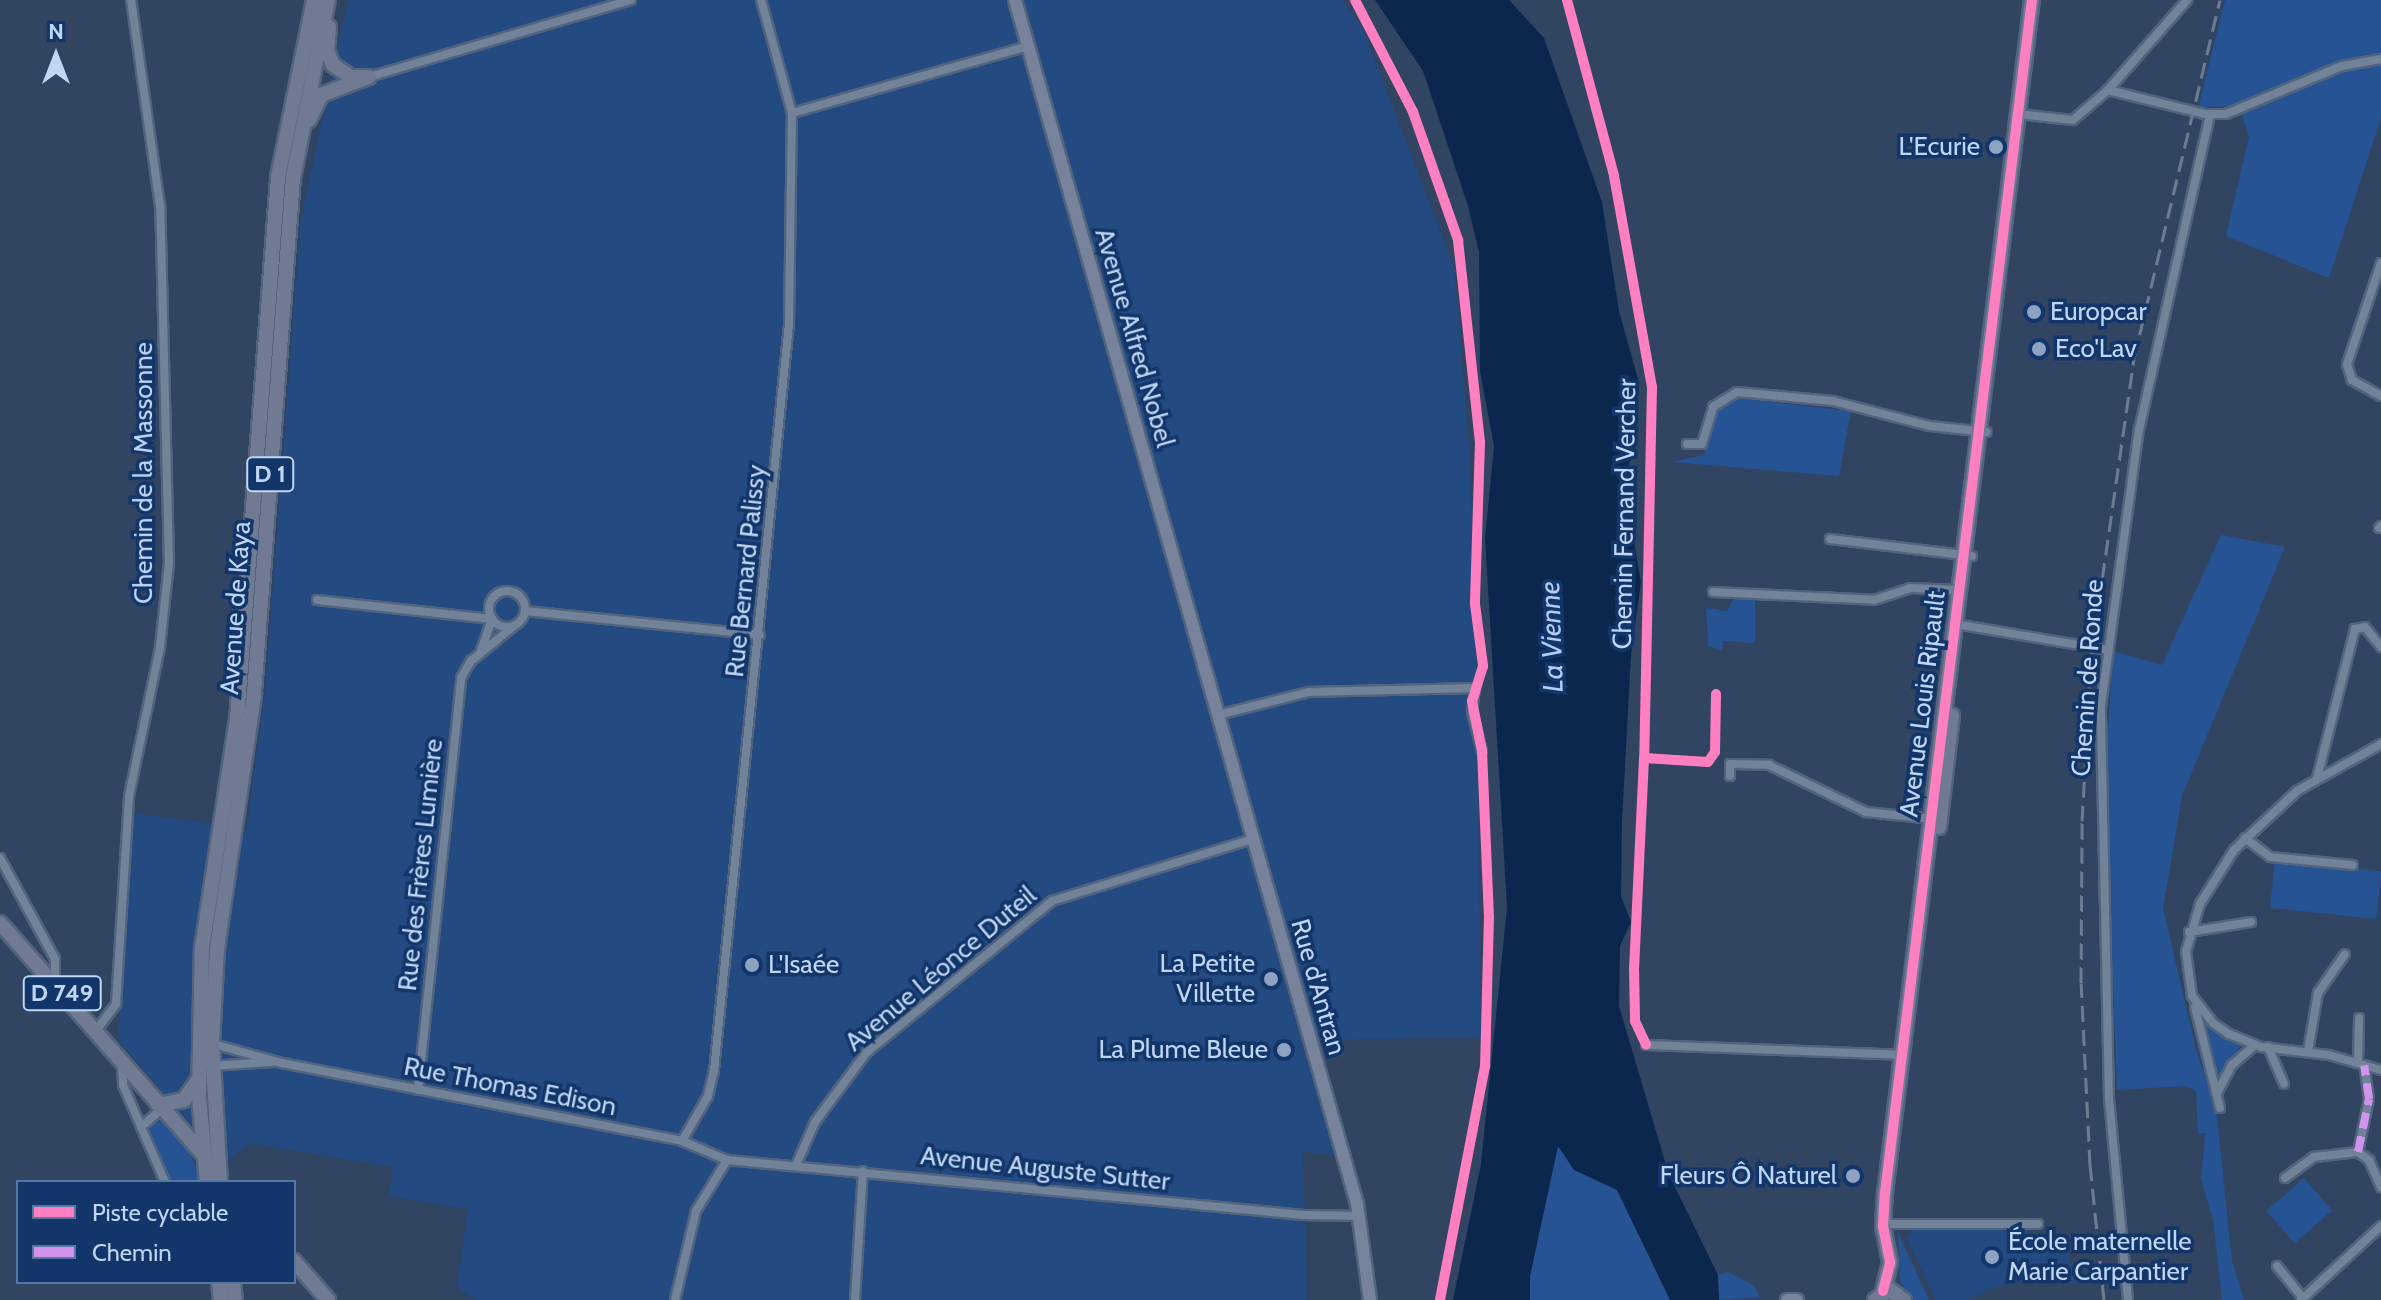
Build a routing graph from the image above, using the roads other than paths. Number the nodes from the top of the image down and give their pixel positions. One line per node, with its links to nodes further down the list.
1 (131, 0): 54 (street, Chemin de la Massonne)
2 (314, 0): 59 (main road, Avenue de Kaya / D 1)
3 (328, 0): 18 (main road, Avenue de Kaya / D 1)
4 (336, 0): 13 (main road)
5 (631, 0): 13 (street)
6 (761, 0): 15 (street, Rue Bernard Palissy)
7 (1015, 0): 11 (street, Avenue Alfred Nobel)
8 (2032, 0): 17 (main road)
9 (2039, 0): 17 (main road)
10 (2187, 0): 14 (street)
11 (1028, 46): 15 (street); 36 (street, Avenue Alfred Nobel)
12 (2381, 59): 16 (street)
13 (369, 77): 18 (main road)
14 (2108, 90): 16 (street); 17 (street)
15 (792, 113): 32 (street, Rue Bernard Palissy)
16 (2210, 115): 34 (street, Chemin de Ronde)
17 (2021, 118): 21 (main road, Avenue Louis Ripault)
18 (288, 226): 59 (main road, Avenue de Kaya / D 1)
19 (2381, 263): 20 (street)
20 (2381, 396)
21 (1983, 431): 22 (street); 24 (main road, Avenue Louis Ripault)
22 (1687, 444)
23 (1830, 539): 24 (street)
24 (1968, 555): 25 (main road, Avenue Louis Ripault); 31 (main road, Avenue Louis Ripault)
25 (1960, 590): 26 (street); 31 (main road, Avenue Louis Ripault)
26 (1713, 592)
27 (317, 600): 29 (street)
28 (525, 611): 29 (street); 30 (street); 32 (street)
29 (492, 619): 30 (street); 35 (street, Rue des Frères Lumière)
30 (515, 625): 35 (street, Rue des Frères Lumière)
31 (1960, 625): 34 (street); 42 (main road, Avenue Louis Ripault)
32 (760, 635): 72 (street, Rue Bernard Palissy)
33 (2381, 647): 41 (street)
34 (2108, 650): 97 (street, Chemin de Ronde)
35 (481, 652): 67 (street, Rue des Frères Lumière)
36 (1210, 688): 37 (street, Rue d'Antran)
37 (1218, 715): 39 (street); 44 (street, Rue d'Antran)
38 (2381, 744): 41 (street)
39 (1482, 751)
40 (1730, 776): 42 (street)
41 (2317, 778): 43 (street)
42 (1935, 819): 60 (main road, Avenue Louis Ripault); 84 (main road, Avenue Louis Ripault)
43 (2245, 838): 46 (street); 49 (street)
44 (1252, 839): 76 (street, Avenue Léonce Duteil); 83 (street, Rue d'Antran)
45 (0, 858): 51 (street)
46 (2353, 865)
47 (2251, 922): 49 (street)
48 (0, 923): 51 (main road, D 749)
49 (2189, 932): 52 (street)
50 (2345, 954): 58 (street)
51 (55, 984): 54 (main road, D 749)
52 (2192, 996): 56 (street); 68 (street)
53 (2359, 1018): 63 (street)
54 (95, 1032): 62 (main road, D 749)
55 (1646, 1045): 60 (street)
56 (2255, 1045): 57 (street); 68 (street)
57 (2268, 1047): 58 (street); 66 (street)
58 (2308, 1051): 63 (street)
59 (205, 1054): 61 (street, Rue Thomas Edison); 61 (street, Rue Thomas Edison); 65 (main road, Avenue de Kaya / D 1); 81 (main road, Avenue de Kaya / D 1)
60 (1903, 1055): 84 (main road, Avenue Louis Ripault)
61 (282, 1063): 67 (street, Rue Thomas Edison)
62 (122, 1064): 69 (main road, D 749); 71 (street)
63 (2361, 1064): 64 (street); 73 (street)
64 (2381, 1070)
65 (199, 1080): 69 (main road); 74 (main road, Avenue de Kaya / D 1)
66 (2284, 1084)
67 (418, 1090): 72 (street, Rue Thomas Edison)
68 (2216, 1093): 70 (street)
69 (160, 1107): 71 (street); 74 (main road, D 749)
70 (2220, 1108)
71 (141, 1127): 80 (street)
72 (682, 1141): 75 (street, Rue Thomas Edison)
73 (2358, 1152): 78 (street); 79 (street)
74 (203, 1155): 81 (main road, D 749)
75 (727, 1160): 76 (street, Avenue Auguste Sutter); 92 (street)
76 (797, 1163): 77 (street, Avenue Auguste Sutter)
77 (863, 1171): 83 (street, Avenue Auguste Sutter); 93 (street)
78 (2378, 1174): 82 (street)
79 (2285, 1178)
80 (164, 1180)
81 (218, 1180)
82 (2381, 1187)
83 (1360, 1216): 94 (street, Rue d'Antran)
84 (1886, 1224): 85 (street); 89 (main road, Avenue Louis Ripault)
85 (2038, 1224)
86 (2381, 1226): 90 (street)
87 (296, 1263): 91 (main road)
88 (2277, 1266): 90 (street)
89 (1890, 1296)
90 (2301, 1298)
91 (328, 1300)
92 (675, 1300)
93 (855, 1300)
94 (1370, 1300)
95 (1787, 1300): 96 (street)
96 (1797, 1300)
97 (2128, 1300)

